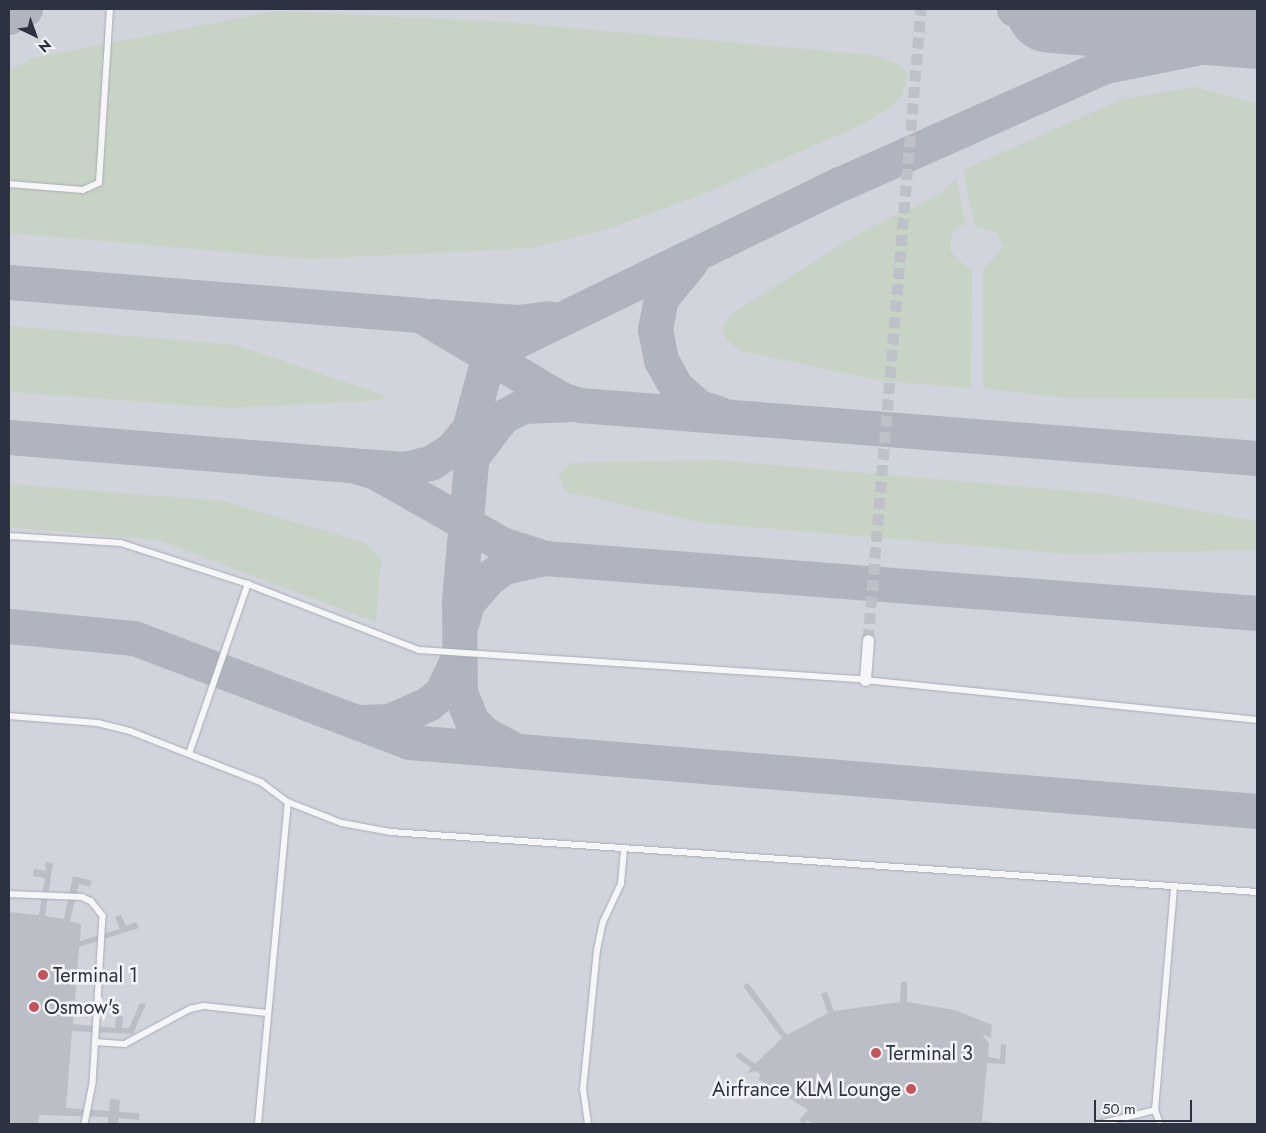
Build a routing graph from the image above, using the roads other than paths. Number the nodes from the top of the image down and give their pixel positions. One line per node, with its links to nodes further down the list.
1 (110, 9): 2 (lane)
2 (9, 184)
3 (9, 536): 4 (lane)
4 (248, 584): 6 (lane); 9 (lane)
5 (868, 640): 6 (street)
6 (865, 680): 8 (lane)
7 (9, 716): 9 (lane)
8 (1257, 720)
9 (189, 754): 10 (lane)
10 (288, 802): 11 (lane); 15 (lane)
11 (624, 848): 12 (lane); 20 (lane)
12 (1174, 889): 13 (lane); 17 (lane)
13 (1257, 892)
14 (9, 894): 16 (lane)
15 (267, 1013): 16 (lane); 19 (lane)
16 (96, 1042): 18 (lane)
17 (1155, 1110): 21 (lane); 22 (lane)
18 (85, 1124)
19 (258, 1124)
20 (588, 1124)
21 (1099, 1124)
22 (1160, 1124)

